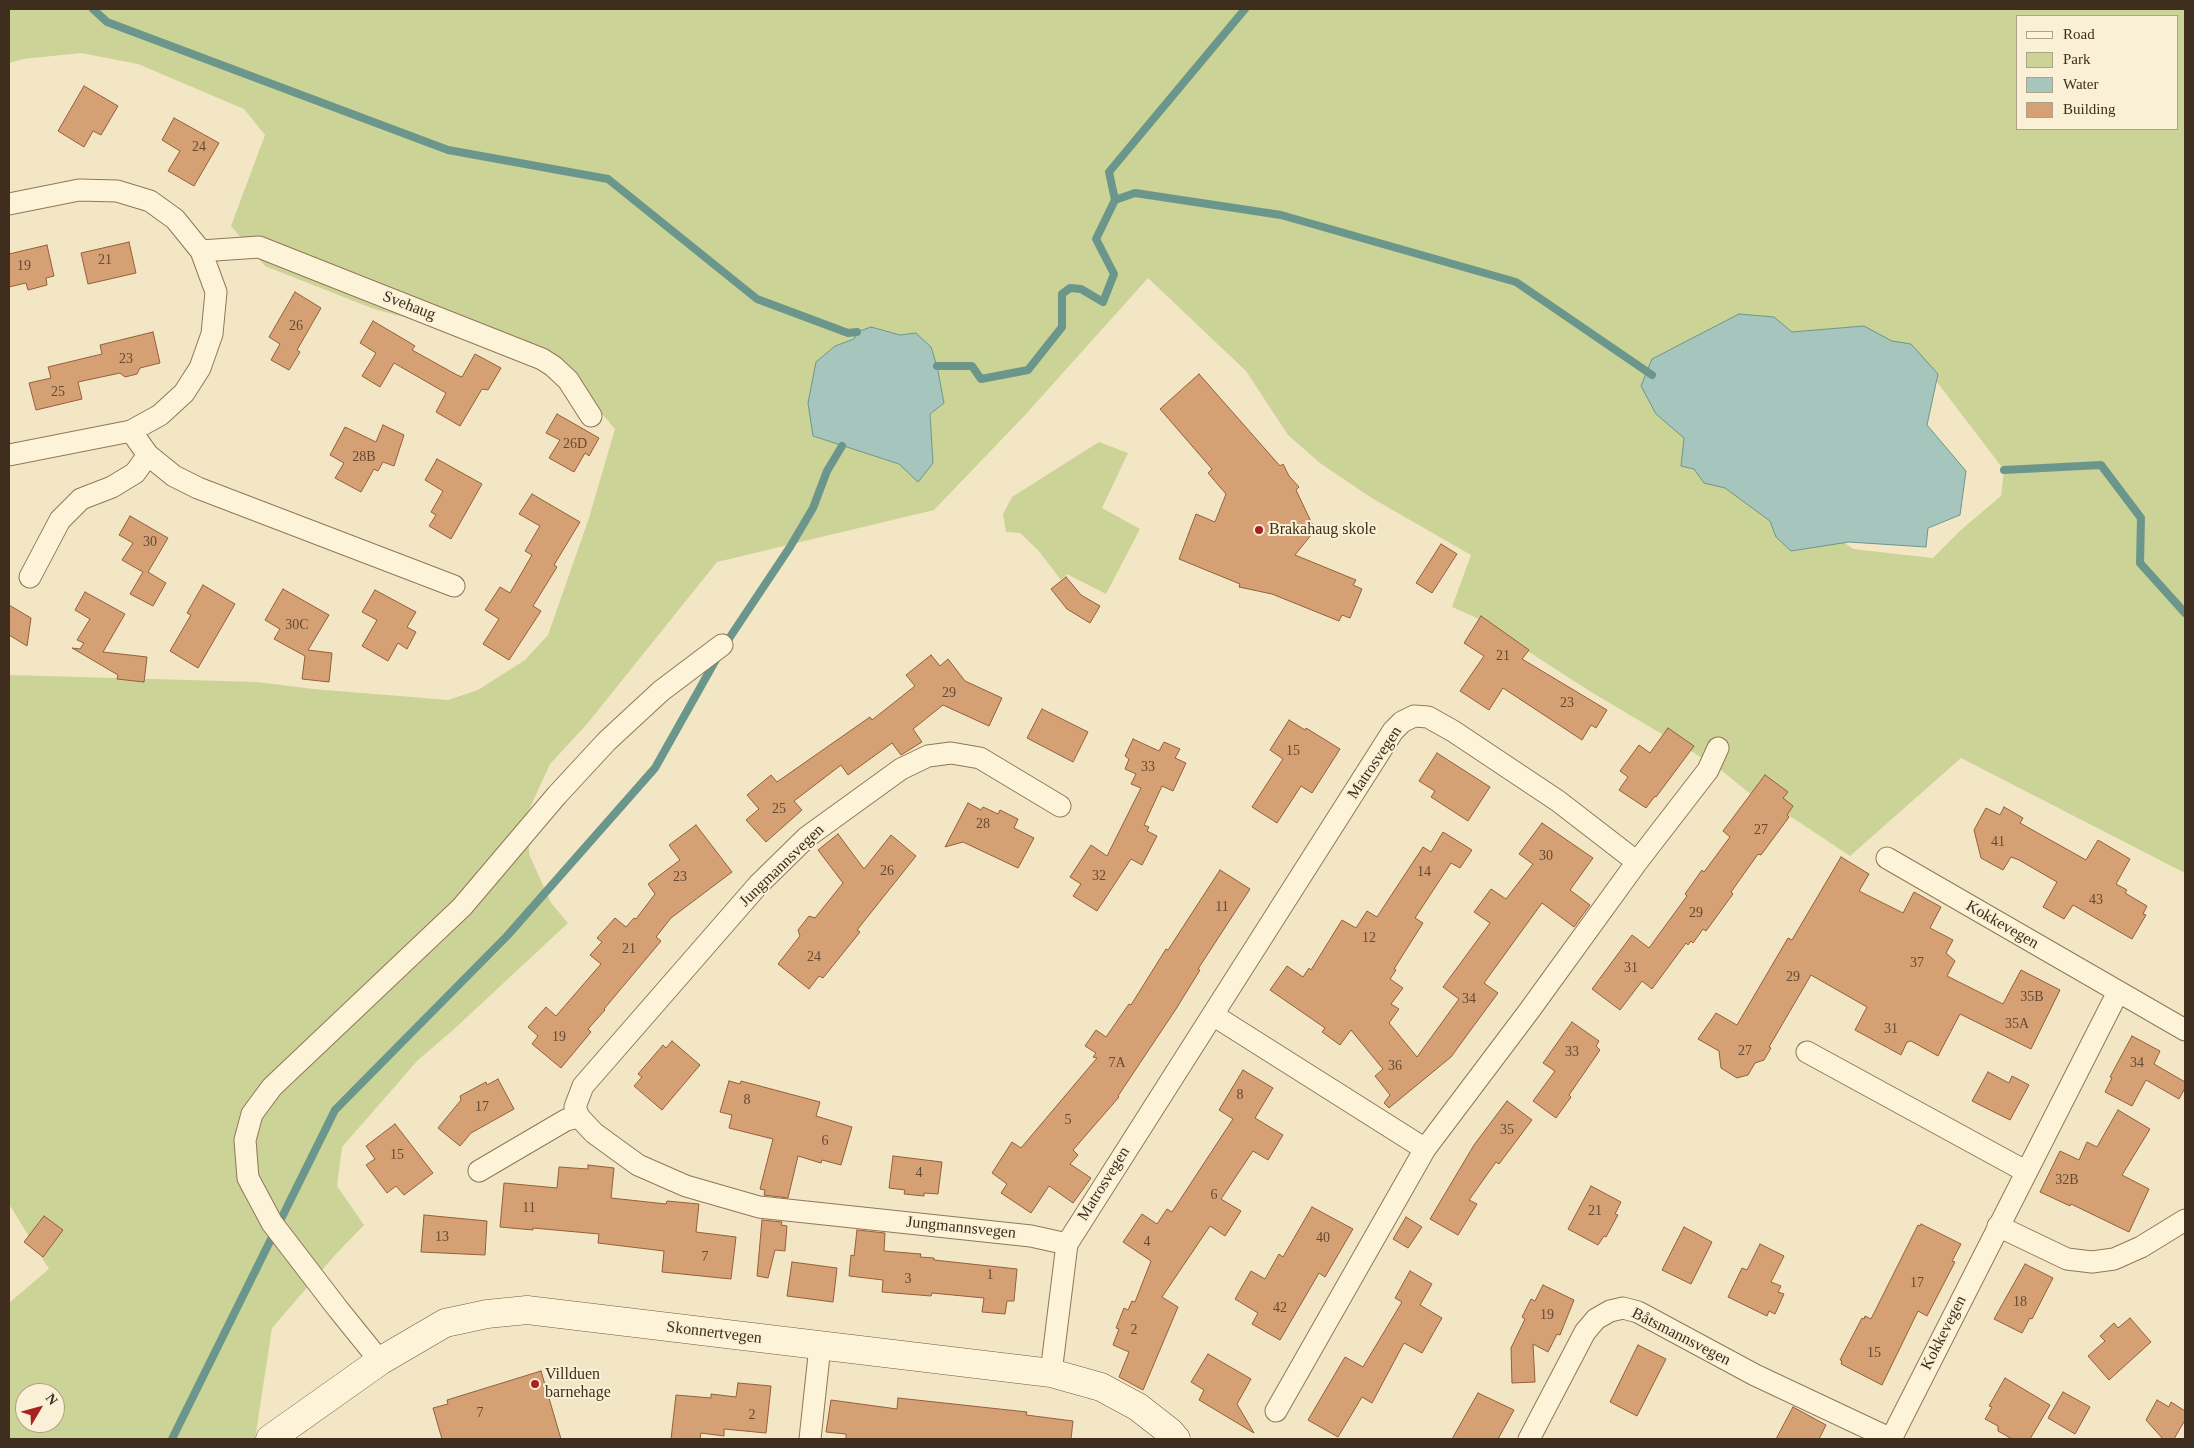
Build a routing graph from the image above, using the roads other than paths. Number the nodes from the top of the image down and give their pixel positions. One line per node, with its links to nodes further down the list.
1 (9, 204): 2 (street)
2 (201, 251): 3 (street, Svehaug); 4 (street)
3 (590, 416)
4 (131, 431): 5 (street); 6 (street)
5 (9, 455)
6 (148, 455): 7 (street); 8 (street)
7 (30, 577)
8 (454, 586)
9 (722, 644): 26 (street)
10 (1718, 748): 13 (street)
11 (1060, 806): 18 (street, Jungmannsvegen)
12 (1887, 858): 14 (street, Kokkevegen)
13 (1637, 862): 15 (street, Matrosvegen); 19 (street)
14 (2118, 992): 16 (street, Kokkevegen); 21 (street, Kokkevegen)
15 (1213, 1015): 19 (street); 24 (street, Matrosvegen)
16 (2185, 1030)
17 (1807, 1052): 21 (street)
18 (579, 1117): 20 (street); 24 (street, Jungmannsvegen)
19 (1425, 1149): 28 (street)
20 (478, 1171)
21 (2025, 1171): 23 (street, Kokkevegen)
22 (2185, 1220): 23 (street)
23 (1998, 1226): 33 (street, Kokkevegen)
24 (1067, 1244): 27 (street, Matrosvegen)
25 (820, 1346): 26 (street, Skonnertvegen); 27 (street, Skonnertvegen); 30 (street)
26 (380, 1361): 29 (street, Skonnertvegen)
27 (1051, 1374): 31 (street, Skonnertvegen)
28 (1276, 1411)
29 (270, 1439)
30 (810, 1439)
31 (1176, 1439)
32 (1528, 1439): 33 (street, Båtsmannsvegen)
33 (1891, 1439)

